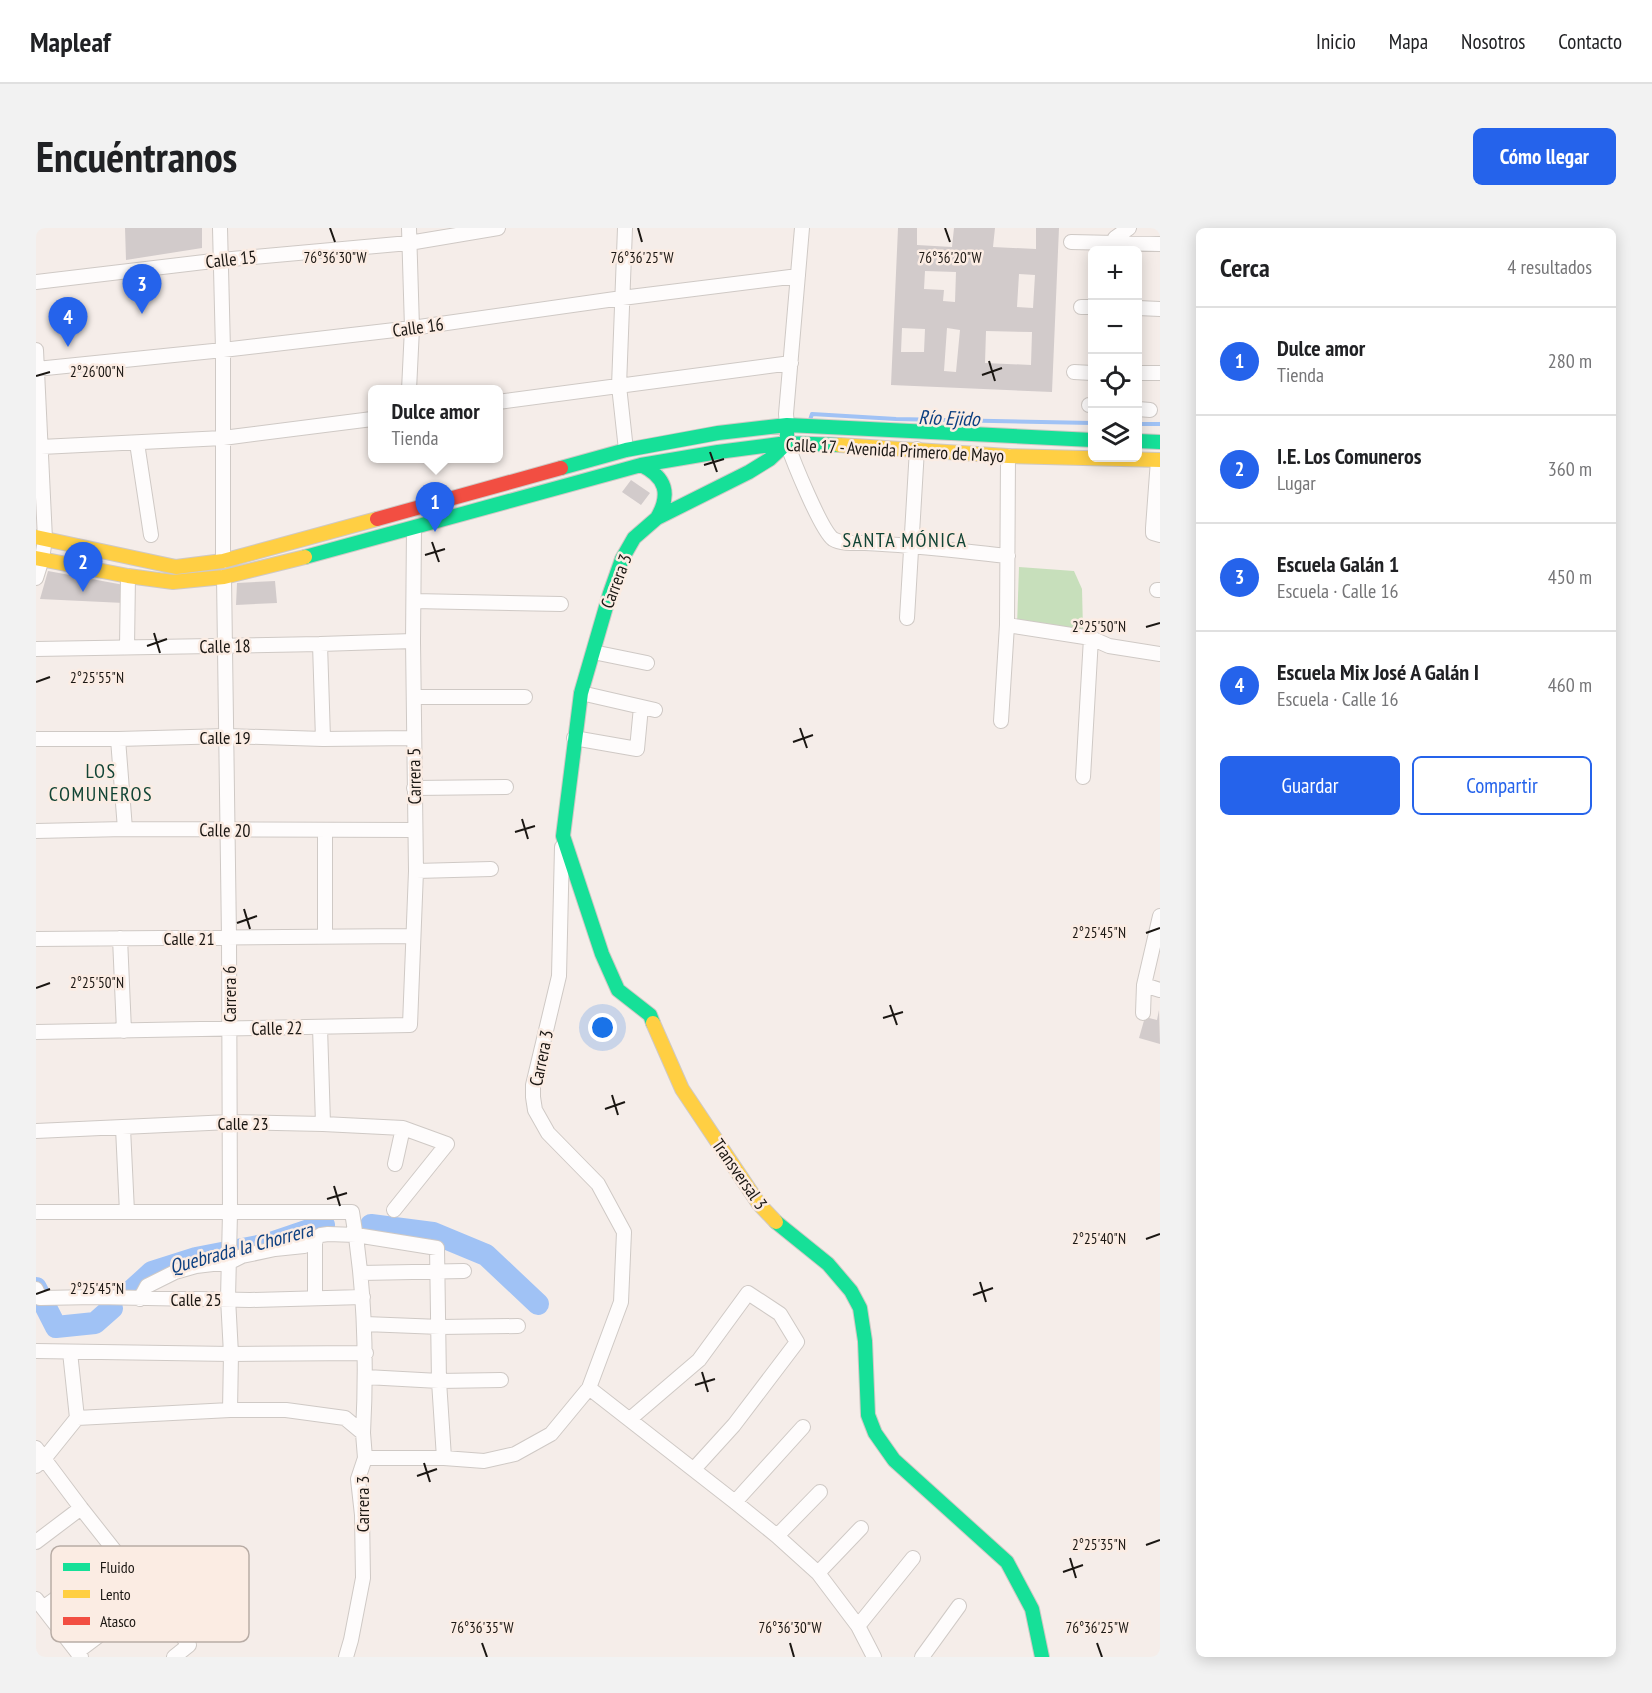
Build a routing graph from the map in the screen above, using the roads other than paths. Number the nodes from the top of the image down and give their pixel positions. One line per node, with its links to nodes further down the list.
1 (220, 228): 13 (street)
2 (409, 228): 8 (street)
3 (498, 228): 8 (street, Calle 15)
4 (625, 228): 16 (street)
5 (802, 228): 14 (street)
6 (1129, 228): 11 (street)
7 (1071, 242): 10 (street)
8 (409, 243): 13 (street, Calle 15); 19 (street)
9 (1160, 244): 12 (street)
10 (1105, 246)
11 (1113, 246)
12 (1129, 246)
13 (221, 260): 15 (street, Calle 15); 21 (street)
14 (798, 276): 16 (street, Calle 16); 22 (street)
15 (36, 282)
16 (622, 298): 19 (street, Calle 16); 29 (street)
17 (1142, 308): 18 (street)
18 (1160, 309)
19 (412, 328): 21 (street, Calle 16); 28 (street)
20 (36, 350): 23 (street)
21 (224, 350): 23 (street, Calle 16); 33 (street)
22 (792, 363): 29 (street); 32 (street)
23 (36, 369): 40 (street)
24 (1074, 372): 25 (street)
25 (1088, 373)
26 (1142, 374): 27 (street)
27 (1160, 374)
28 (409, 385)
29 (619, 386): 30 (street); 39 (street)
30 (503, 401)
31 (368, 420): 33 (street)
32 (786, 420): 34 (main road, Calle 17 - Avenida Primero de Mayo); 38 (main road); 39 (main road, Calle 17 - Avenida Primero de Mayo)
33 (223, 438): 37 (street); 53 (street)
34 (1088, 440)
35 (1142, 441): 36 (main road)
36 (1160, 442)
37 (136, 443): 40 (street); 48 (street)
38 (787, 443): 41 (main road, Calle 17 - Avenida Primero de Mayo); 44 (main road, Calle 17 - Avenida Primero de Mayo); 45 (main road, Carrera 3); 50 (street)
39 (625, 446): 53 (main road, Calle 17 - Avenida Primero de Mayo)
40 (40, 447): 49 (street)
41 (917, 449): 42 (main road, Calle 17 - Avenida Primero de Mayo); 50 (street)
42 (1008, 456): 43 (main road, Calle 17 - Avenida Primero de Mayo); 51 (street)
43 (1159, 460): 47 (street)
44 (641, 465): 45 (main road); 46 (main road, Calle 17 - Avenida Primero de Mayo)
45 (657, 518): 67 (main road, Carrera 3)
46 (414, 528): 55 (main road, Calle 17 - Avenida Primero de Mayo); 57 (street, Carrera 5)
47 (1157, 534)
48 (151, 535)
49 (40, 538): 52 (street); 53 (main road, Calle 17 - Avenida Primero de Mayo)
50 (911, 545): 51 (street); 59 (street)
51 (1008, 556): 60 (street)
52 (39, 558): 54 (main road, Calle 17 - Avenida Primero de Mayo); 56 (street)
53 (223, 561)
54 (128, 576): 55 (main road, Calle 17 - Avenida Primero de Mayo); 65 (street)
55 (224, 577): 64 (street, Carrera 6)
56 (36, 578)
57 (414, 602): 58 (street); 62 (street, Carrera 5)
58 (561, 604)
59 (907, 618)
60 (1007, 626): 61 (street); 75 (street)
61 (1091, 638): 68 (street); 82 (street)
62 (413, 641): 63 (street, Calle 18); 71 (street, Carrera 5)
63 (320, 644): 64 (street, Calle 18); 77 (street)
64 (225, 646): 65 (street, Calle 18); 76 (street, Carrera 6)
65 (127, 647): 66 (street, Calle 18)
66 (36, 649)
67 (593, 652): 69 (street); 70 (main road, Carrera 3)
68 (1160, 654)
69 (647, 663)
70 (581, 693): 73 (street); 79 (main road, Carrera 3)
71 (415, 697): 72 (street); 78 (street, Carrera 5)
72 (525, 697)
73 (641, 707): 74 (street); 79 (street)
74 (655, 710)
75 (1001, 722)
76 (227, 736): 77 (street, Calle 19); 81 (street, Calle 19); 86 (street, Carrera 6)
77 (322, 738): 78 (street, Calle 19)
78 (414, 738): 84 (street, Carrera 5)
79 (574, 738): 90 (main road, Carrera 3)
80 (36, 739): 81 (street, Calle 19)
81 (118, 739): 85 (street)
82 (1083, 777)
83 (506, 786): 84 (street)
84 (414, 788): 87 (street, Carrera 5)
85 (126, 829): 86 (street, Calle 20); 88 (street, Calle 20)
86 (228, 830): 89 (street, Calle 20); 96 (street, Carrera 6)
87 (415, 830): 89 (street, Calle 20); 92 (street, Carrera 5)
88 (36, 831)
89 (325, 831): 97 (street)
90 (563, 836): 139 (street, Carrera 3); 170 (main road, Transversal 3)
91 (491, 869): 92 (street)
92 (416, 871): 95 (street, Carrera 5)
93 (1160, 916): 94 (street)
94 (1158, 932): 100 (street)
95 (413, 936): 97 (street, Calle 21); 103 (street, Carrera 5)
96 (230, 937): 97 (street, Calle 21); 98 (street, Calle 21); 105 (street, Carrera 6)
97 (325, 937)
98 (120, 938): 99 (street, Calle 21); 106 (street)
99 (36, 939)
100 (1144, 985): 101 (street); 102 (street)
101 (1160, 990)
102 (1143, 1013)
103 (410, 1025): 104 (street, Calle 22)
104 (320, 1027): 105 (street, Calle 22); 109 (street)
105 (229, 1029): 106 (street, Calle 22); 108 (street, Carrera 6)
106 (124, 1030): 107 (street, Calle 22)
107 (36, 1032)
108 (230, 1122): 109 (street, Calle 23); 110 (street, Calle 23); 117 (street, Carrera 6)
109 (323, 1124): 111 (street, Calle 23)
110 (123, 1128): 112 (street, Calle 23); 116 (street)
111 (403, 1128): 113 (street); 114 (street, Calle 23)
112 (36, 1131)
113 (395, 1164)
114 (394, 1209)
115 (36, 1212): 116 (street)
116 (127, 1212): 117 (street)
117 (230, 1213): 118 (street); 120 (street, Carrera 6)
118 (356, 1235): 119 (street); 122 (street); 123 (street)
119 (315, 1240): 120 (street); 127 (street)
120 (230, 1260): 126 (street, Carrera 6); 128 (street)
121 (464, 1270): 122 (street)
122 (438, 1271): 123 (street); 131 (street)
123 (361, 1273): 125 (street)
124 (36, 1289): 128 (street, Calle 25)
125 (363, 1297): 127 (street, Calle 25); 129 (street)
126 (228, 1298): 127 (street, Calle 25); 128 (street, Calle 25); 135 (street, Carrera 6)
127 (315, 1298)
128 (140, 1299)
129 (365, 1324): 131 (street); 134 (street)
130 (518, 1326): 131 (street)
131 (440, 1327): 138 (street)
132 (36, 1351): 133 (street)
133 (70, 1352): 135 (street); 141 (street)
134 (366, 1353): 135 (street); 136 (street)
135 (231, 1354): 140 (street, Carrera 6)
136 (366, 1377): 138 (street); 144 (street)
137 (501, 1380): 138 (street)
138 (440, 1381): 147 (street)
139 (589, 1389): 142 (street); 147 (street, Carrera 3)
140 (230, 1410): 141 (street); 144 (street)
141 (77, 1418): 145 (street)
142 (630, 1419): 148 (street); 148 (street)
143 (803, 1427): 150 (street)
144 (363, 1433): 146 (street)
145 (39, 1458): 151 (street)
146 (365, 1458): 147 (street, Carrera 3); 167 (street, Carrera 3)
147 (444, 1458)
148 (694, 1469): 150 (street)
149 (820, 1492): 153 (street)
150 (735, 1502): 153 (street)
151 (81, 1508): 154 (street); 155 (street)
152 (861, 1528): 157 (street)
153 (777, 1536): 157 (street)
154 (36, 1542)
155 (111, 1546)
156 (913, 1558): 161 (street)
157 (818, 1573): 161 (street)
158 (39, 1604): 160 (street)
159 (958, 1606): 169 (street)
160 (51, 1619)
161 (858, 1626): 168 (street)
162 (69, 1642): 165 (street)
163 (94, 1642): 165 (street)
164 (187, 1642): 166 (street)
165 (79, 1654)
166 (174, 1657)
167 (346, 1657)
168 (874, 1657)
169 (922, 1657)
170 (1042, 1657)

